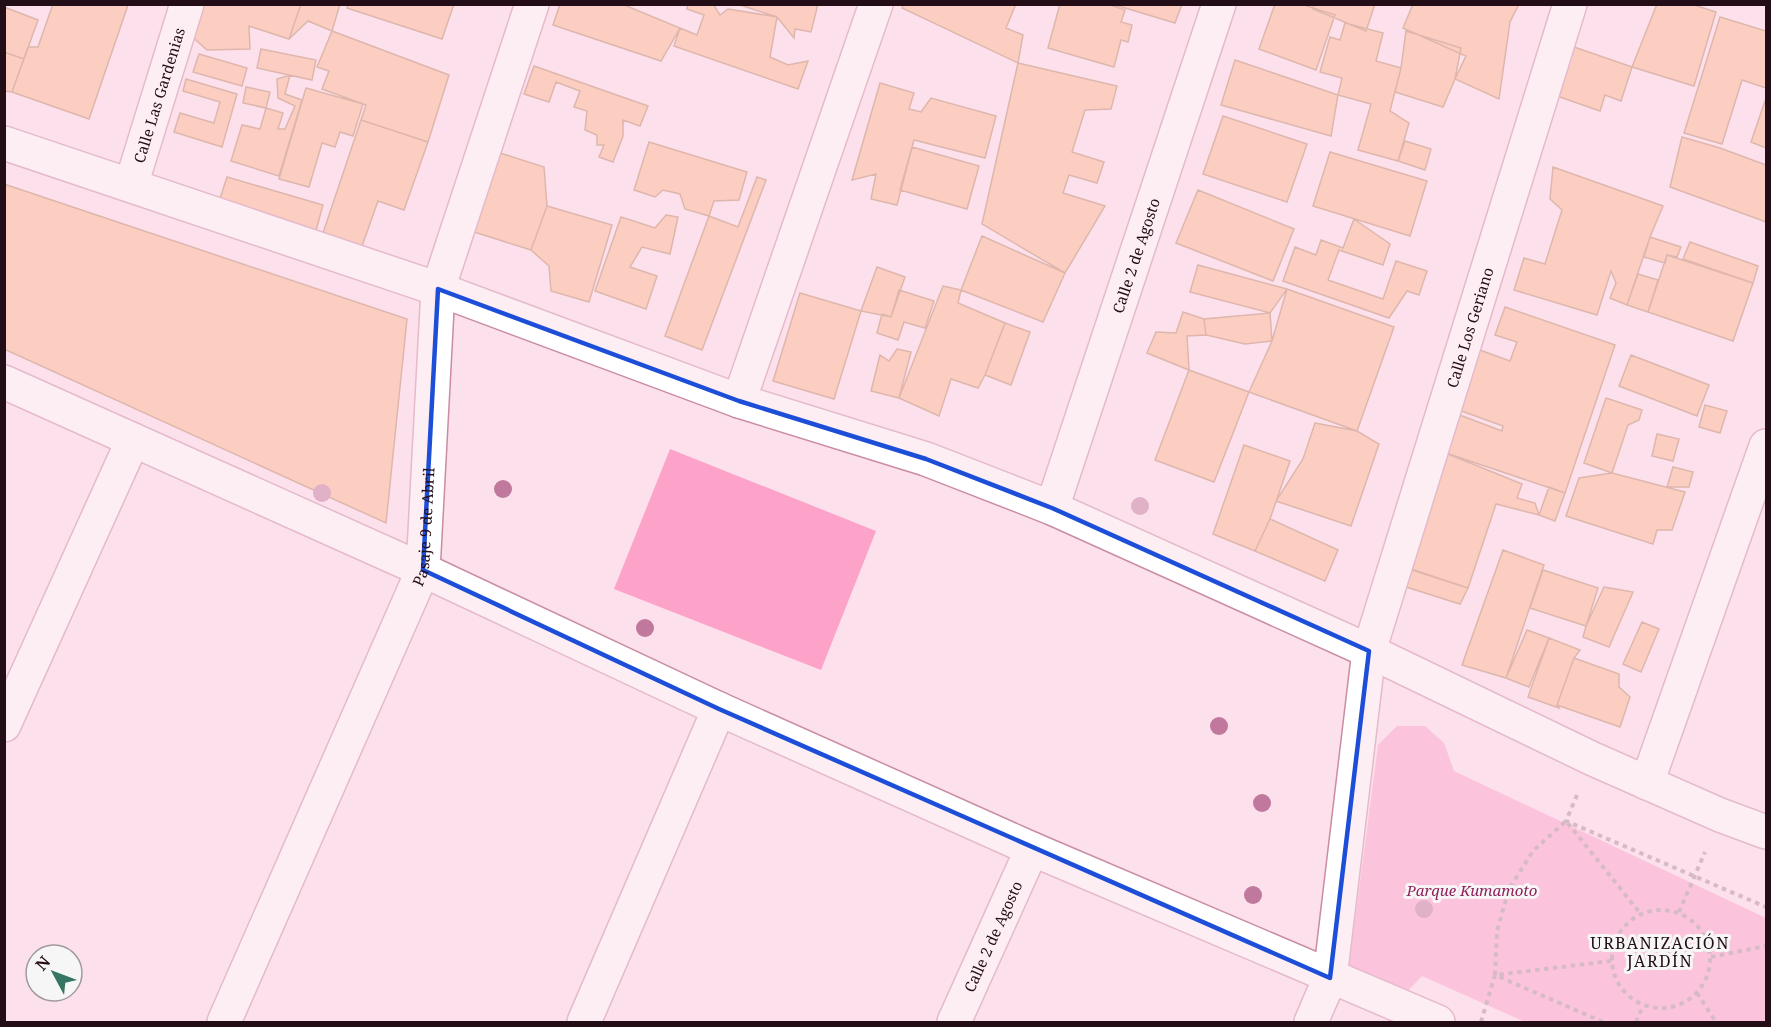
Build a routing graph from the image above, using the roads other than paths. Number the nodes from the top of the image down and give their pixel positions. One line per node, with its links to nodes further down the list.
1 (187, 4): 7 (street, Calle Las Gardenias)
2 (532, 4): 8 (street, Pasaje 9 de Abril)
3 (876, 4): 10 (street)
4 (1220, 4): 13 (street, Calle 2 de Agosto)
5 (1570, 4): 15 (street, Calle Los Geriano)
6 (4, 143): 7 (street)
7 (131, 185): 8 (street)
8 (438, 290): 10 (street); 14 (street, Pasaje 9 de Abril)
9 (4, 382): 11 (street)
10 (739, 401): 13 (street)
11 (133, 440): 14 (street); 17 (street)
12 (1767, 446): 18 (street)
13 (1052, 508): 15 (street)
14 (423, 570): 16 (street); 22 (street, Pasaje 9 de Abril)
15 (1369, 651): 18 (street); 21 (street, Calle Los Geriano)
16 (718, 709): 20 (street); 23 (street)
17 (4, 725)
18 (1647, 783): 19 (street)
19 (1767, 832)
20 (1032, 849): 21 (street); 24 (street, Calle 2 de Agosto)
21 (1330, 978): 25 (street, Calle Los Geriano); 26 (street)
22 (224, 1023)
23 (584, 1023)
24 (954, 1023)
25 (1311, 1023)
26 (1438, 1023)

